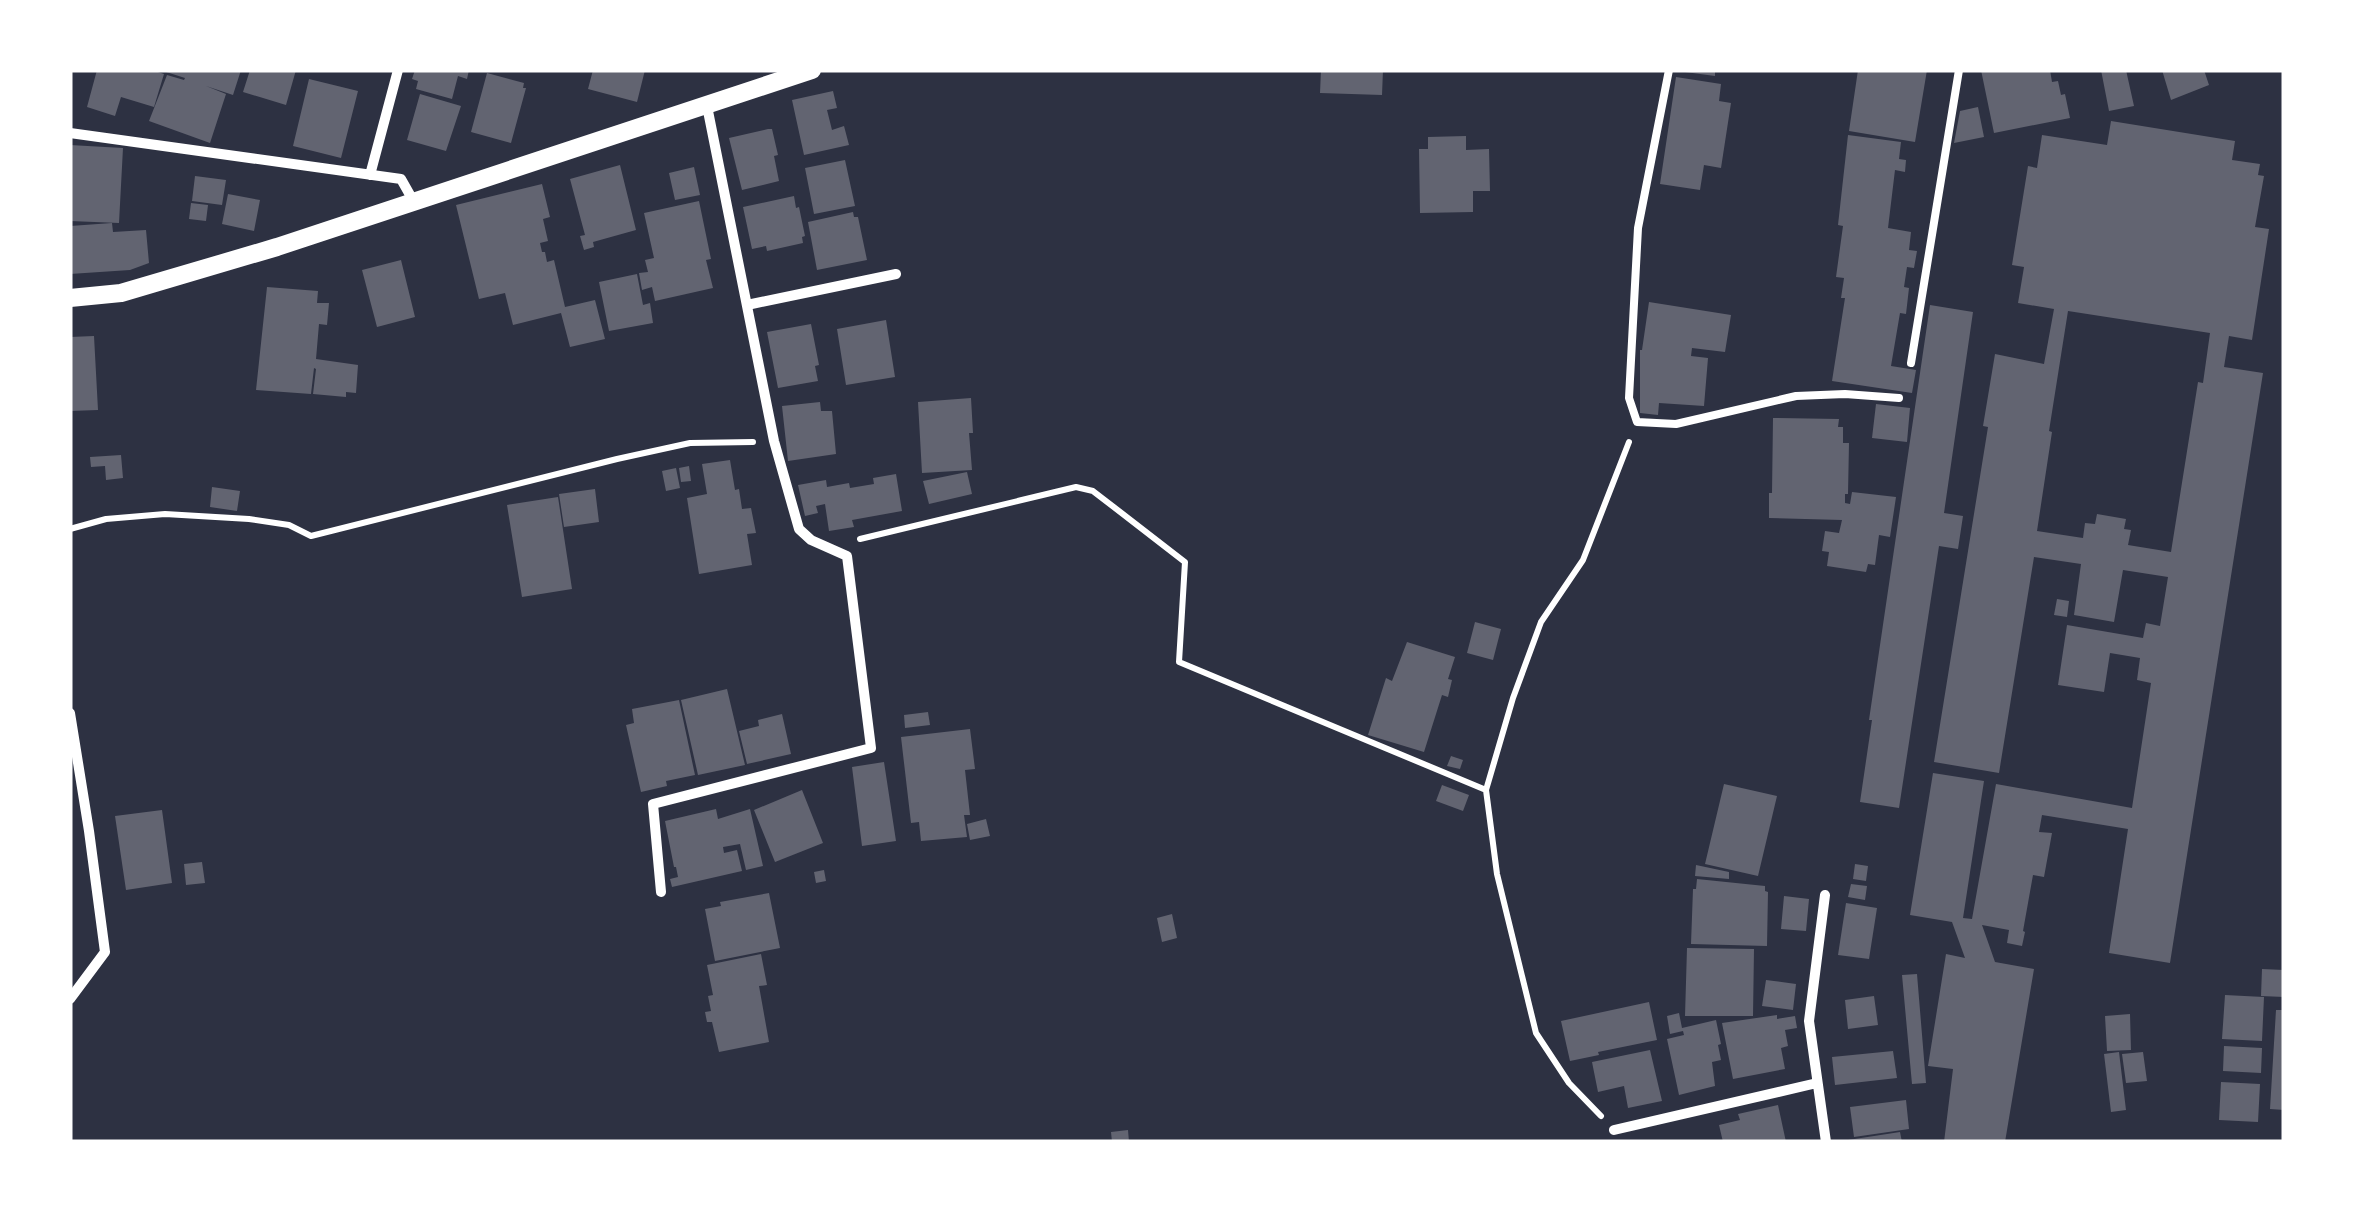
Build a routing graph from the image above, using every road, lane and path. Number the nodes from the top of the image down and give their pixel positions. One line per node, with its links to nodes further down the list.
1 (398, 70): 7 (street)
2 (812, 70): 5 (street)
3 (1670, 70): 14 (lane)
4 (1958, 70): 12 (lane)
5 (707, 106): 8 (street); 11 (street)
6 (70, 133): 7 (street)
7 (370, 174): 8 (street)
8 (414, 202): 10 (street)
9 (896, 274): 11 (street)
10 (70, 298)
11 (747, 304): 15 (street)
12 (1911, 363)
13 (1898, 398): 14 (lane)
14 (1637, 422): 19 (path)
15 (774, 441): 16 (path); 17 (street)
16 (70, 529)
17 (837, 552): 19 (path); 20 (street)
18 (70, 713): 22 (street)
19 (1486, 790): 24 (path)
20 (662, 892)
21 (1825, 894): 23 (street)
22 (70, 999)
23 (1817, 1083): 24 (street); 25 (street)
24 (1614, 1130)
25 (1826, 1142)

